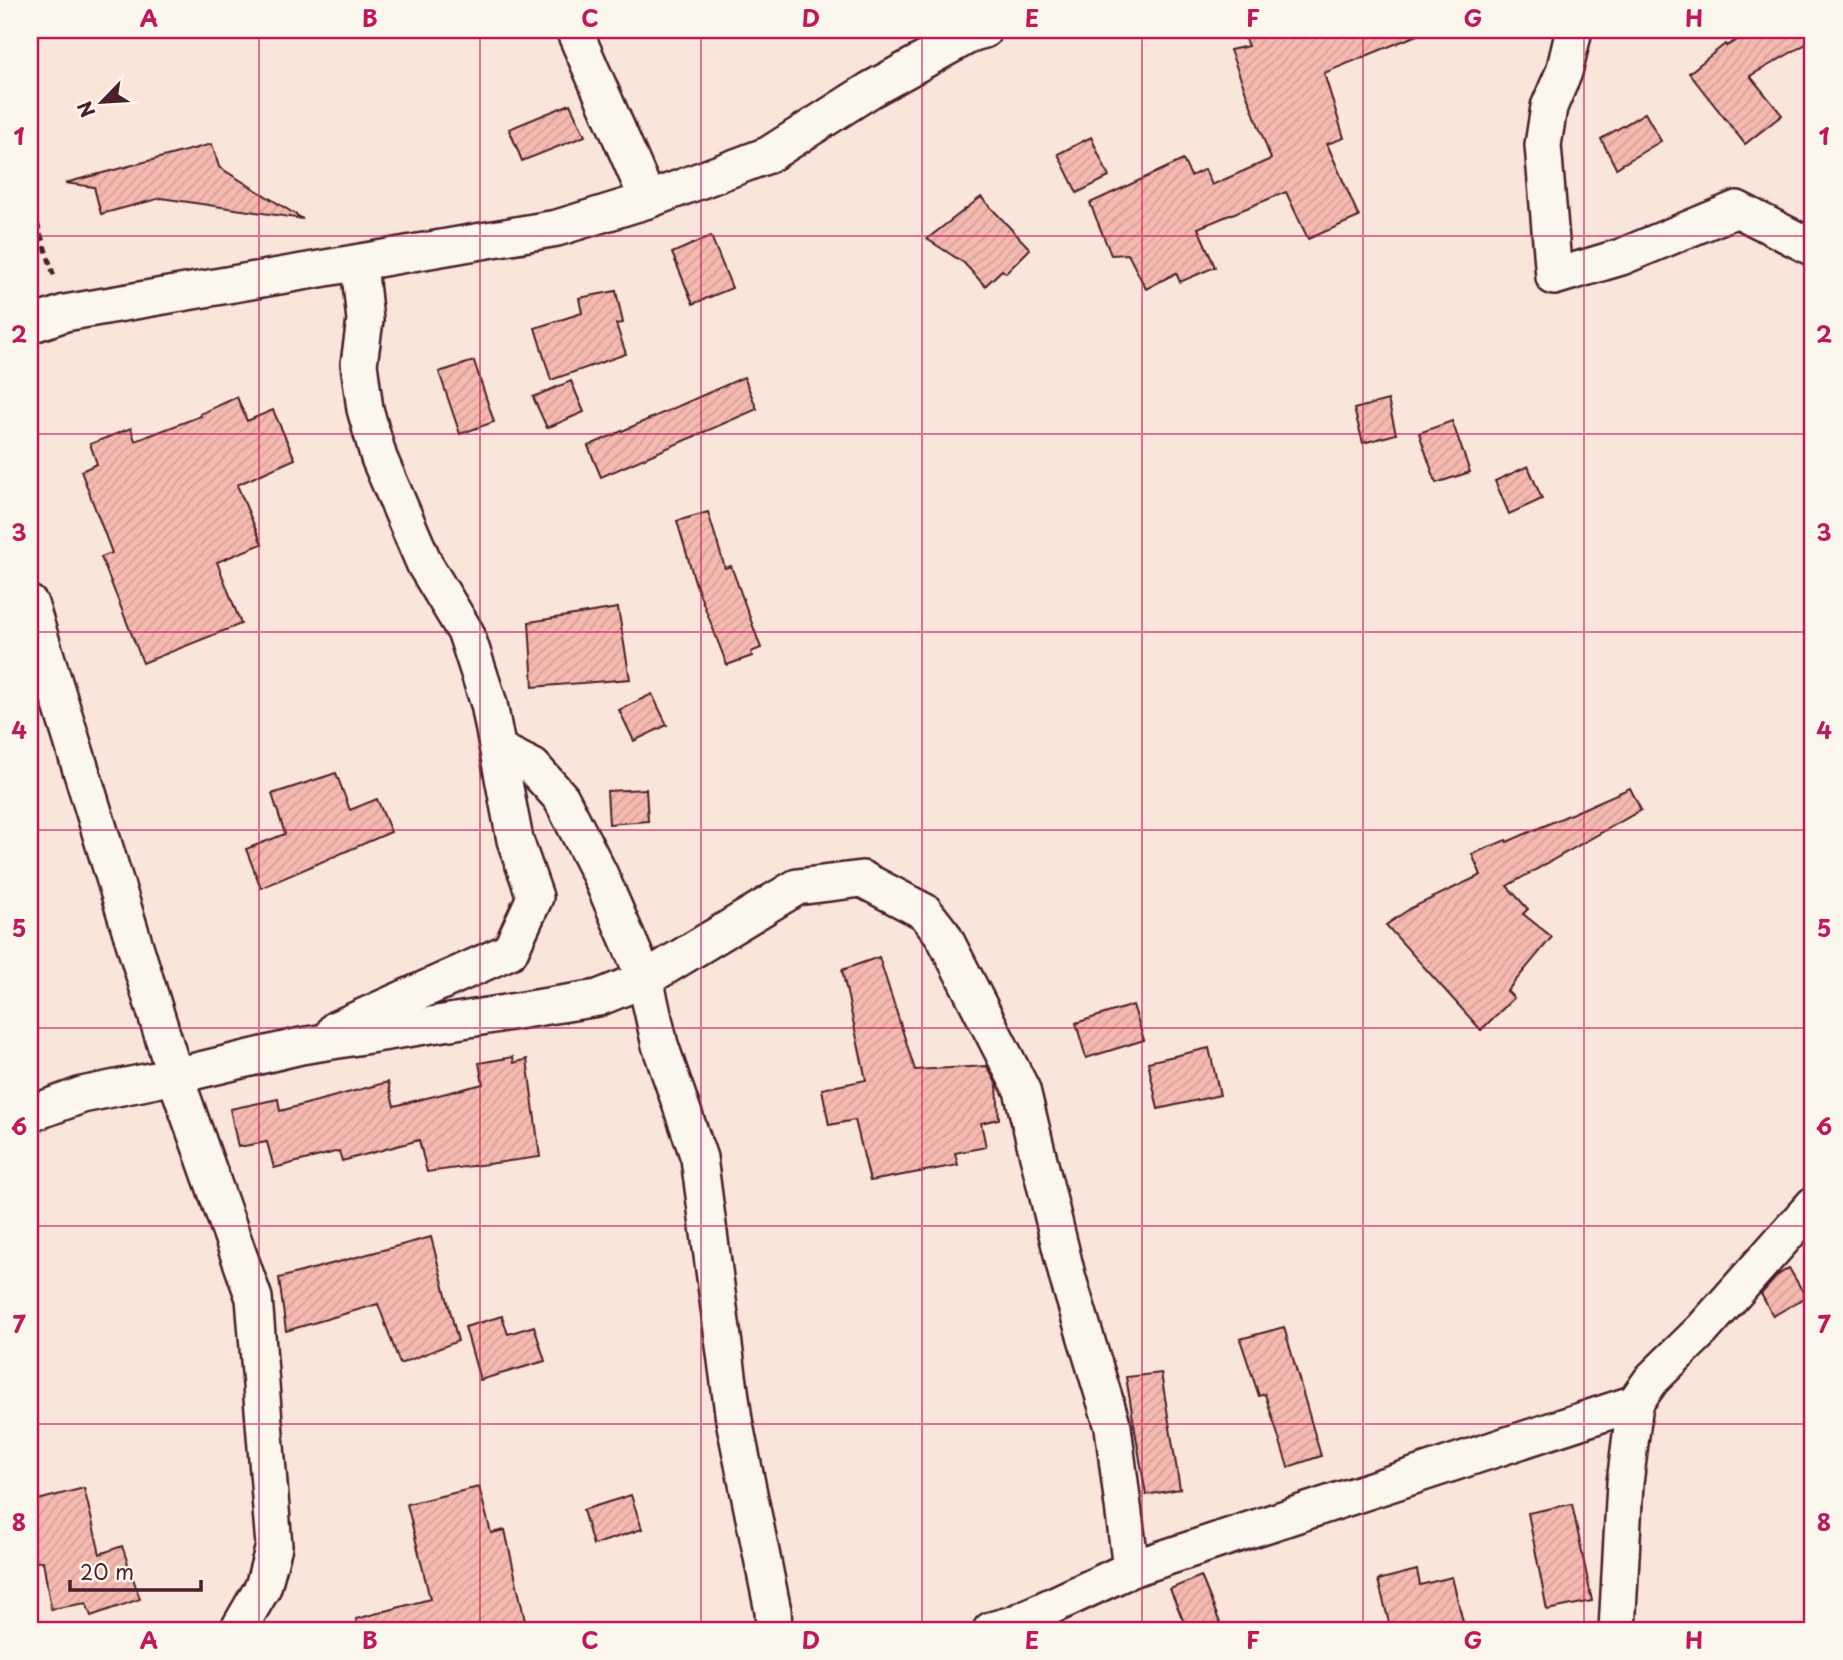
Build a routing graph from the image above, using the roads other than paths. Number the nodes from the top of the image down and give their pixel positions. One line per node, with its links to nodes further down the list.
1 (574, 30): 4 (street)
2 (984, 30): 4 (street)
3 (1574, 30): 5 (street)
4 (648, 200): 6 (street)
5 (1813, 248)
6 (359, 264): 7 (street); 9 (street)
7 (30, 325)
8 (30, 604): 12 (street)
9 (499, 750): 10 (street); 11 (street)
10 (645, 979): 11 (street); 16 (street); 18 (street)
11 (301, 1046): 12 (street)
12 (175, 1076): 13 (street); 17 (street)
13 (30, 1114)
14 (1813, 1205): 15 (street)
15 (1635, 1403): 16 (street); 20 (street)
16 (1131, 1569): 19 (street)
17 (238, 1630)
18 (774, 1630)
19 (991, 1630)
20 (1617, 1630)

